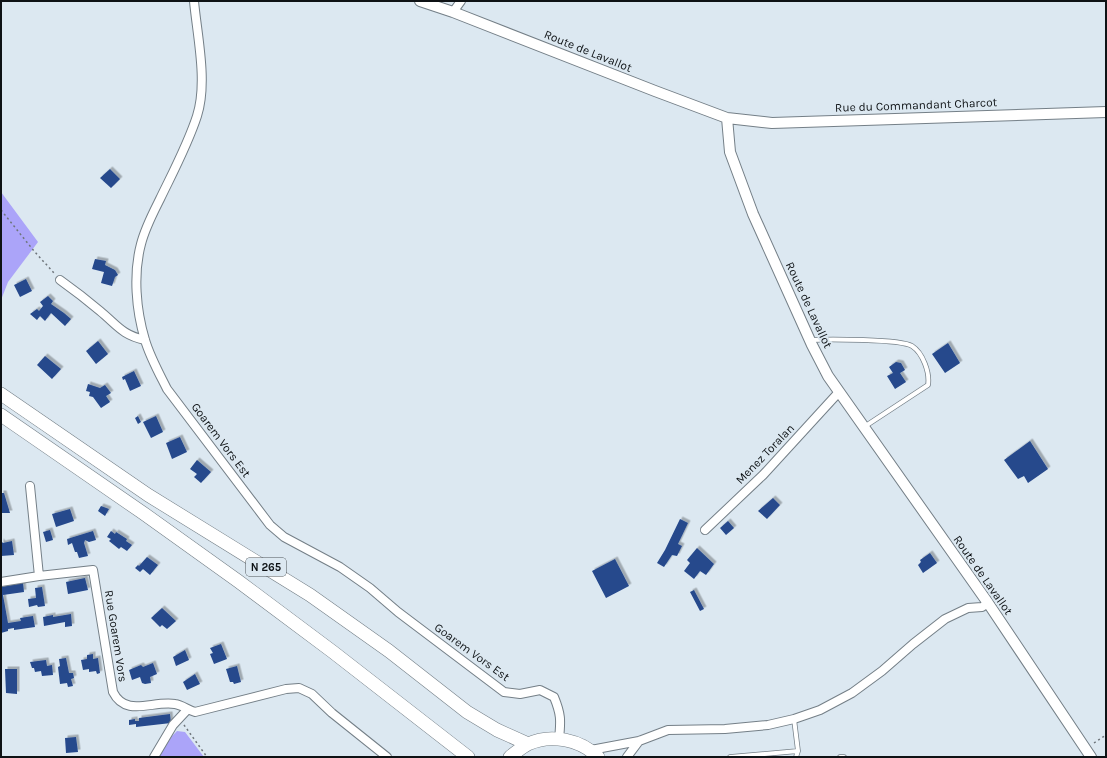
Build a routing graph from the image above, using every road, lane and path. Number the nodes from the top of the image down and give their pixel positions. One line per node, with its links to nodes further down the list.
1 (194, 1): 9 (street, Goarem Vors Est)
2 (420, 1): 4 (street, Route de Lavallot)
3 (461, 1): 4 (street)
4 (453, 12): 6 (street, Route de Lavallot)
5 (1106, 112): 6 (street, Rue du Commandant Charcot)
6 (726, 118): 10 (street, Route de Lavallot)
7 (1, 210): 8 (path)
8 (60, 280): 9 (street)
9 (145, 340): 24 (street, Goarem Vors Est)
10 (810, 340): 11 (street, Route de Lavallot); 14 (lane)
11 (839, 392): 14 (street, Route de Lavallot); 16 (street, Menez Toralan)
12 (1, 394): 26 (highway, N 265)
13 (1, 415): 33 (highway, N 265)
14 (864, 427): 19 (street, Route de Lavallot)
15 (30, 486): 17 (street)
16 (705, 530)
17 (39, 576): 18 (street, Rue Goarem Vors); 20 (street, Rue Goarem Vors)
18 (1, 582)
19 (988, 603): 22 (street); 27 (street, Route de Lavallot)
20 (188, 710): 21 (street); 32 (street, Rue Goarem Vors)
21 (181, 716): 30 (street); 31 (path)
22 (794, 719): 25 (street); 28 (lane)
23 (1106, 735): 27 (path)
24 (559, 739): 26 (highway); 29 (highway)
25 (639, 741): 29 (street); 35 (street)
26 (528, 744): 34 (highway)
27 (1083, 745): 40 (street, Route de Lavallot)
28 (798, 751): 36 (lane); 37 (lane)
29 (595, 754)
30 (154, 757)
31 (207, 757)
32 (387, 757)
33 (468, 757)
34 (510, 757)
35 (627, 757)
36 (730, 757)
37 (796, 757)
38 (840, 757): 39 (lane)
39 (844, 757)
40 (1091, 757)

